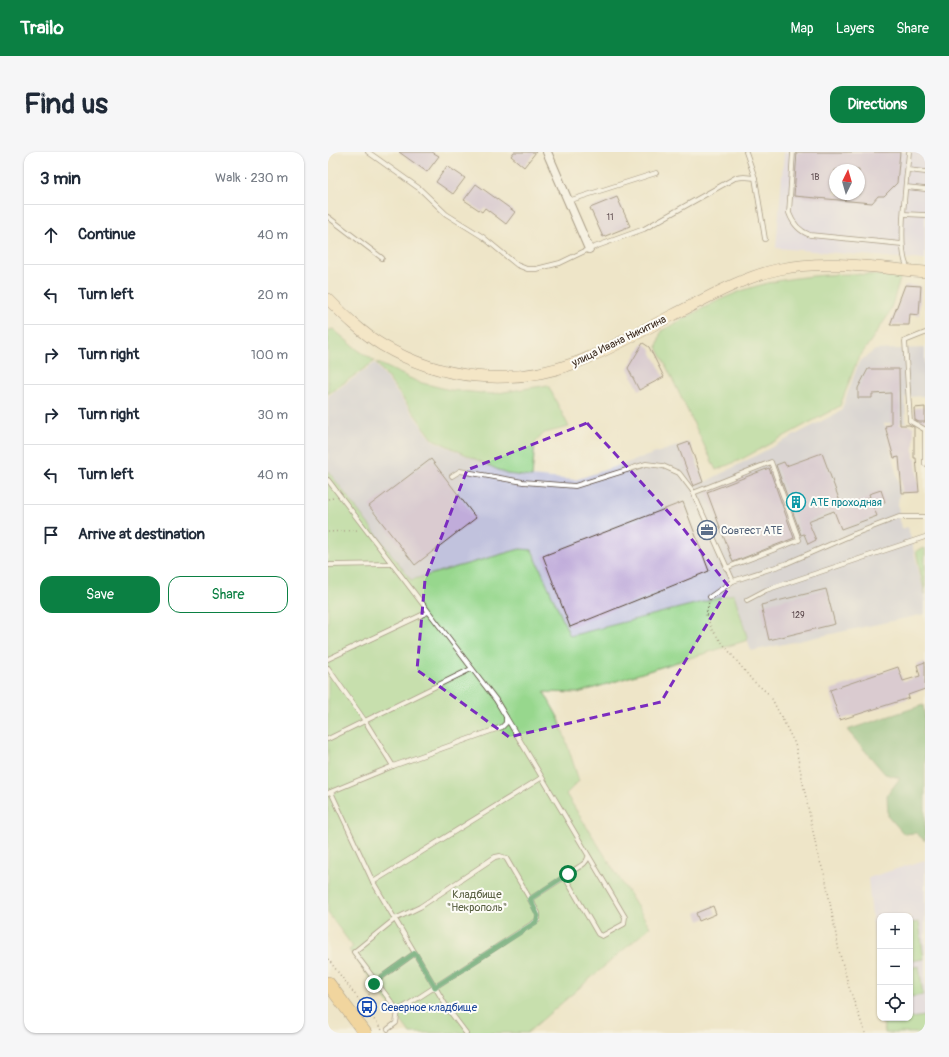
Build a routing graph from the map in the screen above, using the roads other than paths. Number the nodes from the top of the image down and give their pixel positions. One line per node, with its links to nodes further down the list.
1 (368, 152): 18 (lane)
2 (547, 152): 12 (street)
3 (746, 152): 9 (lane)
4 (793, 152): 17 (lane)
5 (909, 152): 6 (lane)
6 (908, 170): 7 (lane); 10 (lane)
7 (925, 172)
8 (656, 173): 12 (lane)
9 (755, 178): 16 (lane); 18 (lane)
10 (906, 187): 11 (lane); 13 (lane)
11 (925, 189)
12 (568, 201): 18 (street)
13 (904, 214): 14 (lane); 17 (lane)
14 (925, 215)
15 (328, 217): 19 (lane)
16 (765, 239)
17 (902, 244): 20 (lane)
18 (589, 249)
19 (382, 258)
20 (910, 270): 21 (main road, улица Ивана Никитина); 22 (main road, улица Ивана Никитина)
21 (925, 272)
22 (328, 299)
23 (925, 333): 24 (lane)
24 (924, 429): 25 (lane)
25 (925, 464)
26 (452, 476): 28 (lane)
27 (328, 480): 31 (lane)
28 (693, 493): 33 (lane); 33 (lane)
29 (925, 517): 34 (lane)
30 (925, 537): 36 (lane)
31 (392, 564): 32 (lane); 37 (lane)
32 (328, 565)
33 (726, 568): 34 (lane)
34 (733, 582): 35 (lane)
35 (710, 597)
36 (747, 600)
37 (428, 612): 38 (lane); 40 (lane)
38 (328, 659)
39 (328, 668): 42 (lane)
40 (471, 669): 41 (lane); 42 (lane)
41 (505, 714): 43 (lane); 44 (lane)
42 (365, 721): 45 (lane); 46 (lane)
43 (502, 727): 44 (lane); 46 (lane)
44 (512, 729): 47 (lane)
45 (328, 739)
46 (393, 766): 48 (lane)
47 (541, 778): 49 (lane); 54 (lane)
48 (329, 792): 54 (lane)
49 (588, 857): 50 (lane); 51 (lane)
50 (586, 862): 51 (lane); 52 (lane)
51 (593, 865): 55 (lane)
52 (567, 875): 53 (lane); 55 (lane)
53 (560, 879): 55 (lane); 56 (lane)
54 (373, 882): 57 (lane)
55 (567, 882)
56 (530, 899): 57 (lane); 61 (lane)
57 (395, 919): 58 (lane); 59 (lane)
58 (415, 953): 59 (lane); 61 (lane)
59 (376, 981): 62 (lane)
60 (328, 983): 64 (main road)
61 (435, 987): 62 (lane); 65 (lane)
62 (398, 1011): 63 (lane)
63 (388, 1030)
64 (365, 1033)
65 (466, 1033)

